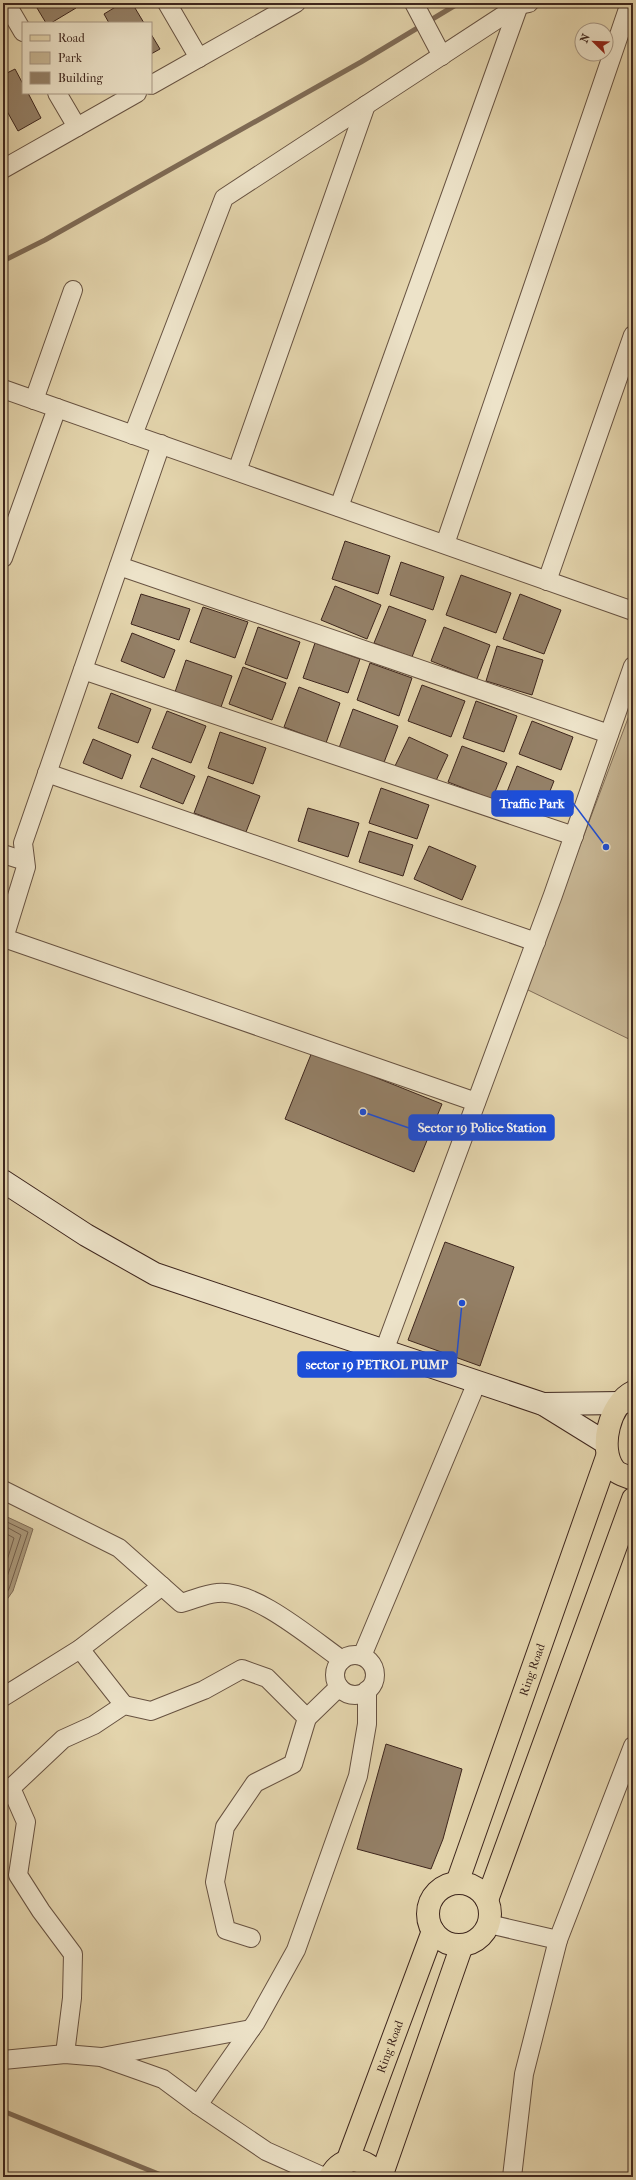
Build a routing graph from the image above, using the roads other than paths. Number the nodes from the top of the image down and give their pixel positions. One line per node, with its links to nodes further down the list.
1 (6, 3): 7 (street)
2 (167, 3): 9 (street)
3 (296, 3): 9 (street)
4 (414, 3): 8 (street)
5 (630, 3): 25 (street)
6 (524, 4): 8 (street); 24 (street)
7 (22, 30)
8 (442, 56): 13 (street)
9 (199, 58): 10 (street)
10 (152, 84)
11 (58, 94): 14 (street)
12 (135, 94): 14 (street)
13 (366, 105): 21 (street); 23 (street)
14 (77, 127): 15 (street)
15 (3, 169)
16 (73, 290): 19 (street)
17 (633, 335): 28 (street)
18 (3, 389): 19 (street)
19 (34, 400): 20 (street)
20 (56, 408): 21 (street); 26 (street)
21 (133, 434): 22 (street)
22 (161, 444): 23 (street); 27 (street)
23 (237, 471): 24 (street)
24 (339, 507): 25 (street)
25 (445, 544): 28 (street)
26 (3, 558)
27 (119, 566): 31 (street); 32 (street)
28 (547, 580): 29 (street)
29 (633, 611)
30 (633, 666): 32 (street)
31 (83, 670): 33 (street); 34 (street)
32 (609, 734): 34 (street)
33 (47, 773): 36 (street); 37 (street)
34 (574, 836): 37 (street)
35 (3, 854): 36 (street)
36 (25, 861): 38 (street)
37 (536, 942): 38 (street)
38 (476, 1102): 40 (street)
39 (3, 1182): 40 (street)
40 (384, 1351): 41 (street)
41 (477, 1382): 43 (street); 50 (street)
42 (627, 1398): 43 (street); 44 (main road, Ring Road)
43 (543, 1404): 44 (street)
44 (606, 1450): 45 (main road); 59 (main road, Ring Road)
45 (633, 1479)
46 (3, 1490): 48 (street)
47 (633, 1499): 60 (main road)
48 (162, 1586): 49 (street); 51 (street)
49 (80, 1648): 54 (street); 55 (street)
50 (362, 1656): 51 (street); 53 (street)
51 (342, 1660): 52 (street)
52 (339, 1687): 53 (street); 56 (street)
53 (367, 1690): 66 (street)
54 (3, 1698)
55 (124, 1705): 56 (street); 58 (street)
56 (306, 1718): 63 (street)
57 (633, 1746): 64 (street)
58 (7, 1786): 67 (street)
59 (457, 1883): 60 (main road); 62 (main road)
60 (487, 1900): 61 (main road)
61 (489, 1924): 64 (street); 65 (main road)
62 (433, 1931): 65 (main road); 71 (main road, Ring Road)
63 (251, 1938)
64 (558, 1940): 75 (street)
65 (462, 1945): 74 (main road)
66 (251, 2029): 68 (street); 70 (street)
67 (64, 2054): 68 (street); 69 (street)
68 (101, 2057): 70 (street)
69 (3, 2060)
70 (198, 2105): 72 (street)
71 (347, 2162): 73 (main road); 74 (main road)
72 (324, 2177)
73 (330, 2177)
74 (381, 2177)
75 (512, 2177)

